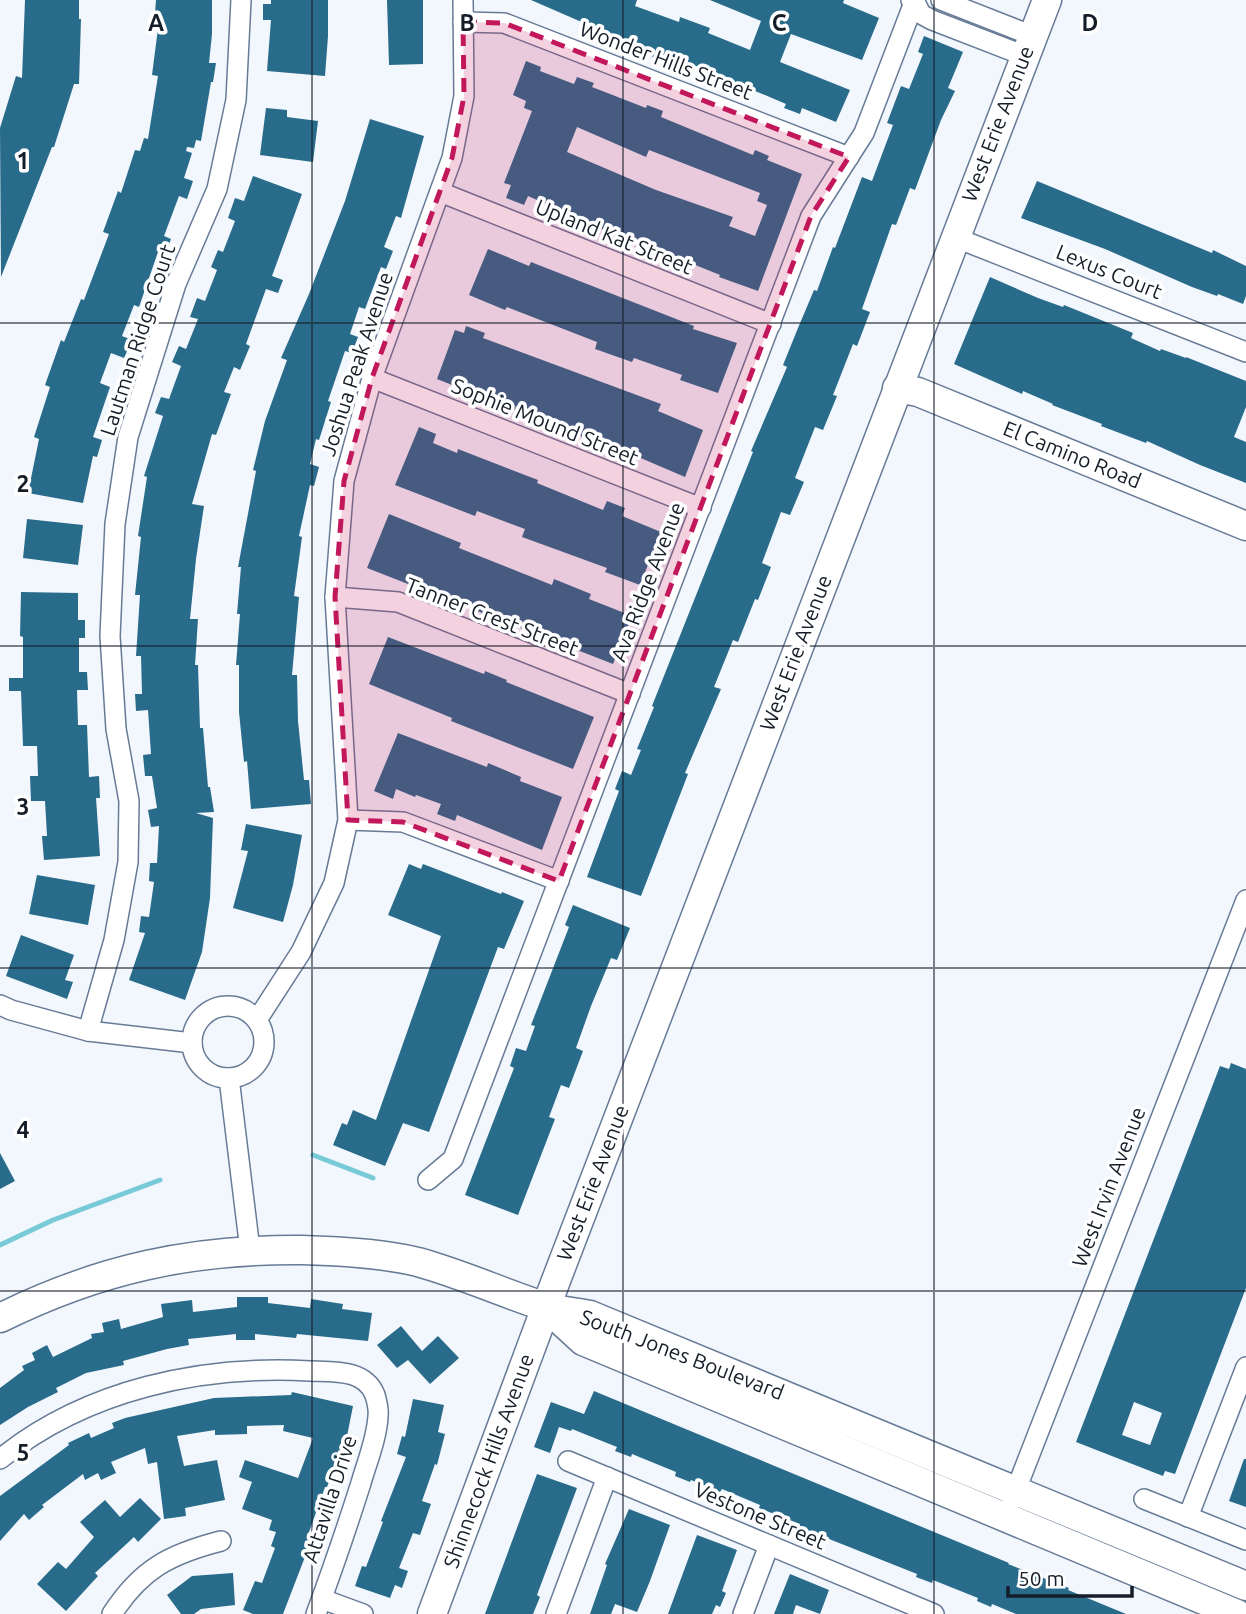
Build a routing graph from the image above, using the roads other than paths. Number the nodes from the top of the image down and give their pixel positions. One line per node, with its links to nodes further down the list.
1 (241, 0): 24 (street, Lautman Ridge Court)
2 (463, 0): 6 (street, Joshua Peak Avenue)
3 (915, 0): 7 (street); 8 (street, Ava Ridge Avenue)
4 (941, 0): 7 (street)
5 (1047, 0): 7 (street, West Erie Avenue)
6 (463, 22): 8 (street, Wonder Hills Street); 9 (street, Joshua Peak Avenue)
7 (1029, 46): 10 (street, West Erie Avenue)
8 (849, 157): 11 (street, Ava Ridge Avenue)
9 (440, 192): 11 (street, Upland Kat Street); 13 (street, Joshua Peak Avenue)
10 (954, 237): 12 (street, Lexus Court); 14 (street, West Erie Avenue)
11 (771, 324): 15 (street, Ava Ridge Avenue)
12 (1246, 352)
13 (372, 378): 15 (street, Sophie Mound Street); 17 (street, Joshua Peak Avenue)
14 (897, 388): 16 (street, El Camino Road); 29 (street, West Erie Avenue)
15 (701, 508): 18 (street, Ava Ridge Avenue)
16 (1246, 526)
17 (335, 597): 18 (street, Tanner Crest Street); 19 (street, Joshua Peak Avenue)
18 (630, 694): 20 (street, Ava Ridge Avenue)
19 (348, 820): 20 (street); 23 (street, Joshua Peak Avenue)
20 (559, 881): 27 (street, Ava Ridge Avenue)
21 (1246, 900): 35 (street, West Irvin Avenue)
22 (0, 1005): 24 (street)
23 (257, 1020): 25 (street); 26 (street)
24 (88, 1031): 25 (street)
25 (192, 1043): 26 (street)
26 (229, 1078): 28 (street)
27 (428, 1180)
28 (250, 1250): 29 (street); 30 (street)
29 (546, 1307): 35 (street, South Jones Boulevard); 38 (street, South Jones Boulevard); 47 (street, Shinnecock Hills Avenue)
30 (0, 1318)
31 (1246, 1367): 37 (street)
32 (0, 1459): 43 (street, Attavilla Drive)
33 (568, 1461): 34 (street, Vestone Street)
34 (607, 1477): 41 (street, Vestone Street); 48 (street)
35 (1016, 1491): 38 (street, West Irvin Avenue); 42 (street, South Jones Boulevard)
36 (1144, 1499): 37 (street)
37 (1188, 1517): 39 (street)
38 (1006, 1518): 50 (street, South Jones Boulevard)
39 (1246, 1540)
40 (221, 1541): 45 (street)
41 (769, 1545): 44 (street, Vestone Street); 49 (street)
42 (1246, 1586)
43 (319, 1606): 46 (street)
44 (927, 1613)
45 (112, 1614)
46 (363, 1614)
47 (432, 1614)
48 (556, 1614)
49 (743, 1614)
50 (1237, 1614)

